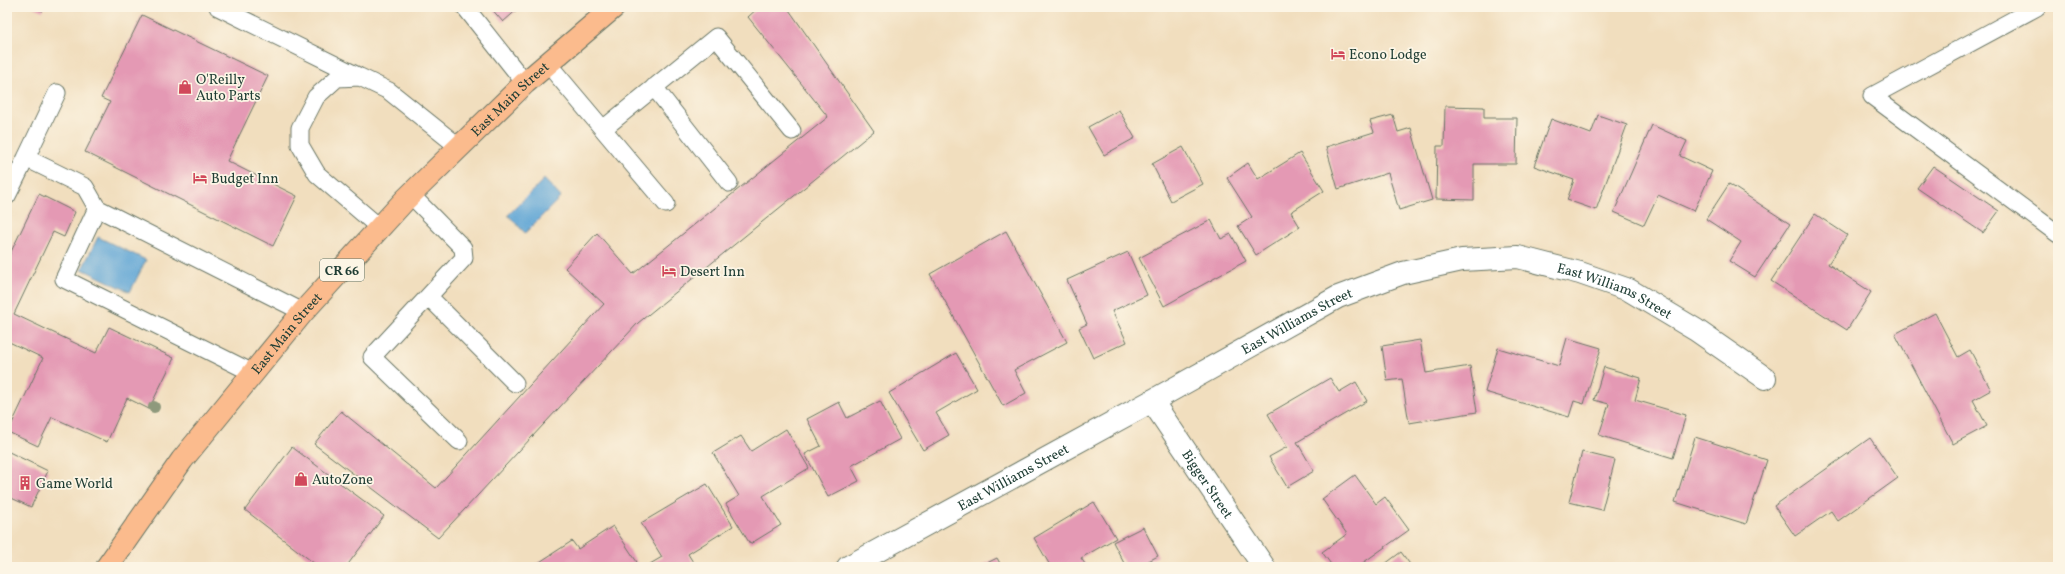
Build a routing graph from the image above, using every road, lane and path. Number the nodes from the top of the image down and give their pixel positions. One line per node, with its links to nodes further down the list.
1 (218, 7): 6 (lane)
2 (465, 7): 7 (lane)
3 (614, 7): 5 (main road, East Main Street / CR 66)
4 (2037, 7): 20 (lane)
5 (548, 64): 7 (main road, East Main Street / CR 66); 10 (lane)
6 (360, 77): 12 (lane); 19 (lane)
7 (525, 83): 12 (main road, East Main Street / CR 66)
8 (654, 87): 10 (lane); 11 (lane); 14 (lane)
9 (57, 93): 13 (lane)
10 (603, 129): 17 (lane)
11 (792, 131)
12 (459, 148): 15 (main road, East Main Street / CR 66)
13 (26, 158): 16 (lane); 18 (lane)
14 (729, 183)
15 (411, 195): 19 (main road, East Main Street / CR 66); 21 (lane)
16 (7, 196)
17 (666, 204)
18 (97, 208): 22 (lane); 23 (lane)
19 (380, 228): 22 (main road, East Main Street / CR 66)
20 (2058, 234)
21 (429, 297): 25 (lane); 27 (lane)
22 (303, 312): 23 (main road, East Main Street / CR 66)
23 (252, 373): 28 (main road, East Main Street / CR 66)
24 (1765, 378): 26 (street, East Williams Street)
25 (515, 383)
26 (1152, 401): 29 (street, East Williams Street); 30 (street, Bigger Street)
27 (459, 441)
28 (107, 567)
29 (848, 567)
30 (1264, 567)

